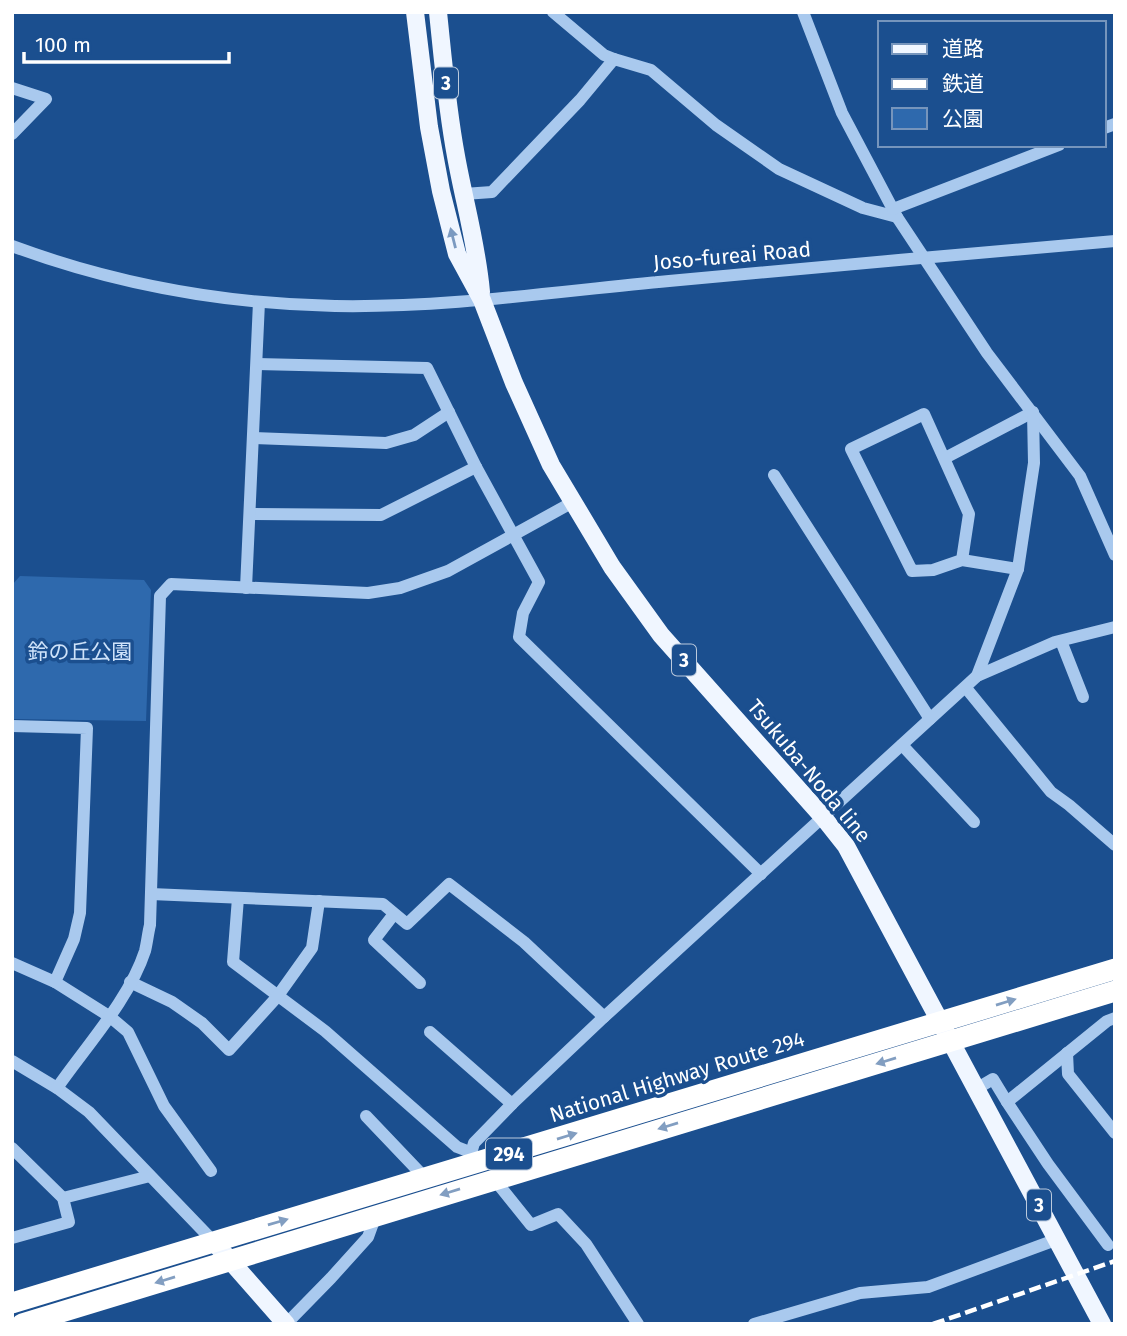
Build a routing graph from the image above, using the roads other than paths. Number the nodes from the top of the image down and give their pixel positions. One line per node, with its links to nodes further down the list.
1 (415, 12): 14 (main road, Tsukuba-Noda line / 3, one-way to 1)
2 (438, 12): 9 (main road, Tsukuba-Noda line / 3)
3 (553, 12): 5 (street)
4 (803, 12): 10 (street)
5 (614, 59): 9 (street); 10 (street)
6 (12, 88): 7 (street)
7 (12, 134)
8 (1054, 147): 10 (street)
9 (464, 194): 14 (main road, Tsukuba-Noda line / 3)
10 (895, 213): 13 (street)
11 (1115, 241): 13 (street, Joso-fureai Road)
12 (12, 246): 15 (street, Joso-fureai Road)
13 (923, 258): 14 (street, Joso-fureai Road); 18 (street)
14 (482, 300): 15 (street, Joso-fureai Road); 23 (main road, Tsukuba-Noda line / 3)
15 (259, 302): 16 (street)
16 (257, 364): 17 (street); 19 (street)
17 (449, 412): 19 (street); 21 (street)
18 (1032, 412): 20 (street); 26 (street); 28 (street)
19 (253, 438): 24 (street)
20 (945, 458): 27 (street); 27 (street)
21 (477, 467): 24 (street); 25 (street)
22 (774, 475): 35 (street)
23 (573, 502): 25 (street); 38 (main road, Tsukuba-Noda line / 3)
24 (250, 514): 29 (street)
25 (515, 535): 29 (street); 41 (street)
26 (1115, 555)
27 (962, 559): 28 (street)
28 (1018, 569): 32 (street)
29 (246, 588): 42 (street)
30 (1115, 627): 31 (street)
31 (1061, 641): 32 (street); 34 (street)
32 (977, 676): 33 (street)
33 (966, 688): 35 (street); 40 (street)
34 (1083, 696)
35 (930, 719): 37 (street)
36 (12, 726): 48 (street)
37 (902, 745): 38 (street); 39 (street)
38 (823, 817): 41 (street); 56 (main road, Tsukuba-Noda line / 3)
39 (974, 822)
40 (1115, 845)
41 (761, 874): 54 (street)
42 (151, 894): 43 (street); 49 (street)
43 (238, 898): 44 (street); 52 (street)
44 (319, 901): 45 (street); 52 (street)
45 (394, 914): 50 (street); 54 (street)
46 (12, 963): 48 (street)
47 (1115, 969): 56 (highway, National Highway Route 294 / 294, one-way to 47)
48 (55, 982): 53 (street)
49 (130, 982): 52 (street); 53 (street)
50 (420, 983)
51 (1115, 991): 58 (highway, National Highway Route 294 / 294)
52 (277, 997): 68 (street)
53 (109, 1016): 61 (street); 69 (street)
54 (604, 1017): 64 (street)
55 (1115, 1018): 59 (street)
56 (941, 1022): 58 (main road, Tsukuba-Noda line / 3); 68 (highway, National Highway Route 294 / 294, one-way to 56)
57 (430, 1032): 64 (street)
58 (951, 1041): 62 (main road, Tsukuba-Noda line / 3); 72 (highway, National Highway Route 294 / 294, one-way to 72)
59 (1067, 1053): 63 (street); 66 (street)
60 (12, 1061): 61 (street)
61 (57, 1088): 70 (street)
62 (976, 1090): 63 (street); 76 (main road, Tsukuba-Noda line / 3)
63 (1007, 1102): 78 (street)
64 (512, 1104): 68 (street)
65 (366, 1116): 71 (street)
66 (1115, 1133)
67 (12, 1148): 73 (street)
68 (468, 1159): 71 (highway, National Highway Route 294 / 294)
69 (211, 1171)
70 (150, 1176): 73 (street); 77 (street)
71 (426, 1179): 77 (highway, National Highway Route 294 / 294, one-way to 71)
72 (494, 1179): 74 (highway, National Highway Route 294 / 294, one-way to 74); 85 (street)
73 (63, 1198): 75 (street)
74 (376, 1215): 79 (highway, National Highway Route 294 / 294); 84 (street)
75 (12, 1238)
76 (1058, 1239): 86 (street); 87 (main road, Tsukuba-Noda line / 3)
77 (213, 1241): 79 (main road); 80 (highway, National Highway Route 294 / 294)
78 (1108, 1245)
79 (231, 1261): 82 (highway, National Highway Route 294 / 294, one-way to 82); 84 (main road)
80 (40, 1294): 81 (highway, National Highway Route 294 / 294); 82 (street)
81 (12, 1303)
82 (49, 1320): 83 (highway, National Highway Route 294 / 294)
83 (22, 1324)
84 (286, 1324)
85 (638, 1324)
86 (754, 1324)
87 (1102, 1324)

